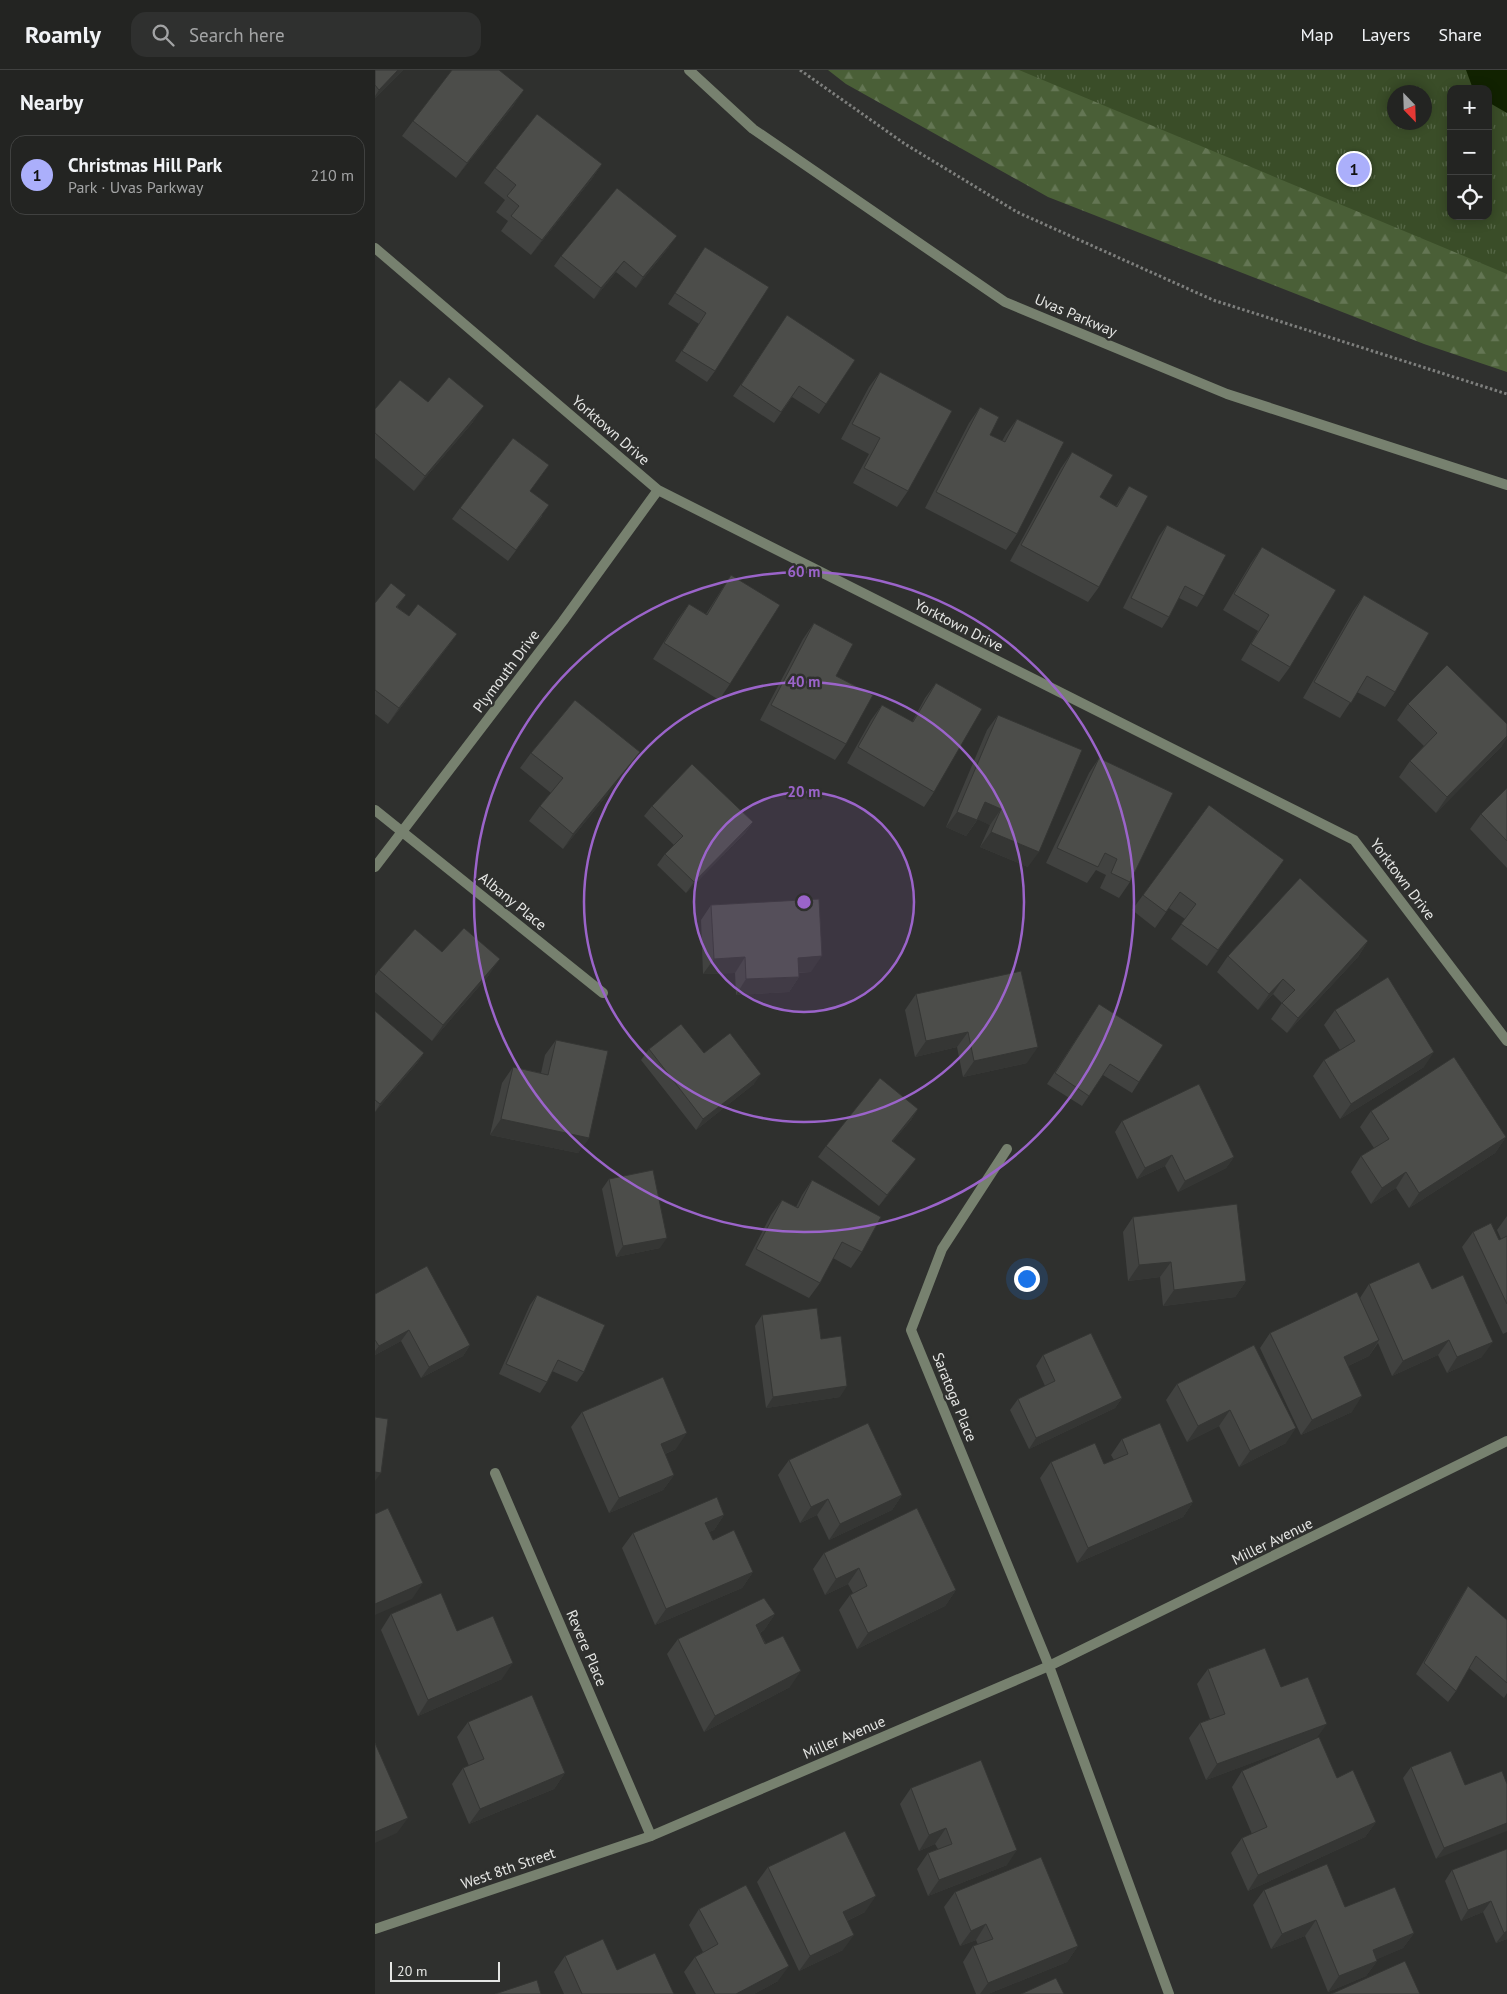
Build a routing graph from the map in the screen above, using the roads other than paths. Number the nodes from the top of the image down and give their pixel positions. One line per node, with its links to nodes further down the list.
1 (689, 70): 3 (street, Uvas Parkway)
2 (375, 248): 4 (street, Yorktown Drive)
3 (1507, 485)
4 (658, 490): 6 (street, Plymouth Drive); 9 (street, Yorktown Drive)
5 (375, 810): 6 (street, Albany Place)
6 (403, 832): 7 (street, Plymouth Drive); 8 (street, Albany Place)
7 (375, 867)
8 (603, 993)
9 (1507, 1041)
10 (1007, 1149): 13 (street, Saratoga Place)
11 (1507, 1441): 13 (street, Miller Avenue)
12 (495, 1473): 14 (street, Revere Place)
13 (1049, 1666): 14 (street, Miller Avenue); 16 (street)
14 (651, 1836): 15 (street, West 8th Street)
15 (375, 1929)
16 (1169, 1994)

